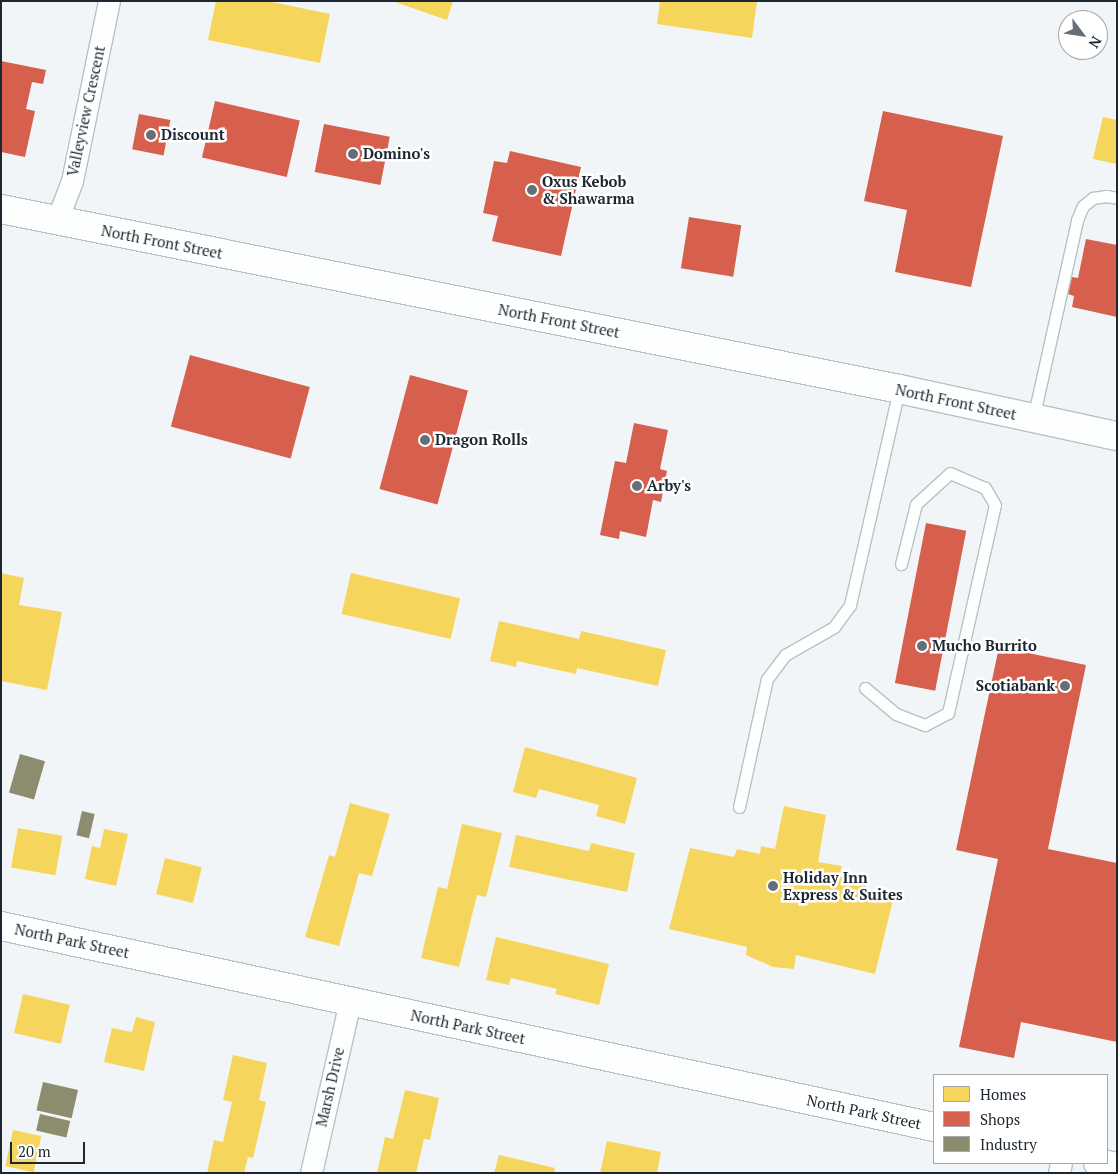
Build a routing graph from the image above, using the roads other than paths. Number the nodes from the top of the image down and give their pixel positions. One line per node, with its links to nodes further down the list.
1 (109, 1): 4 (street, Valleyview Crescent)
2 (1117, 198): 6 (lane)
3 (1, 209): 4 (main road, North Front Street)
4 (57, 220): 5 (main road, North Front Street)
5 (899, 390): 6 (main road, North Front Street); 10 (lane)
6 (1033, 418): 7 (main road, North Front Street)
7 (1117, 436)
8 (901, 564): 9 (lane)
9 (865, 688)
10 (739, 807)
11 (1, 926): 12 (main road, North Park Street)
12 (350, 1001): 13 (main road, North Park Street); 16 (street, Marsh Drive)
13 (933, 1127)
14 (1103, 1164): 15 (main road)
15 (1117, 1167)
16 (311, 1173)

